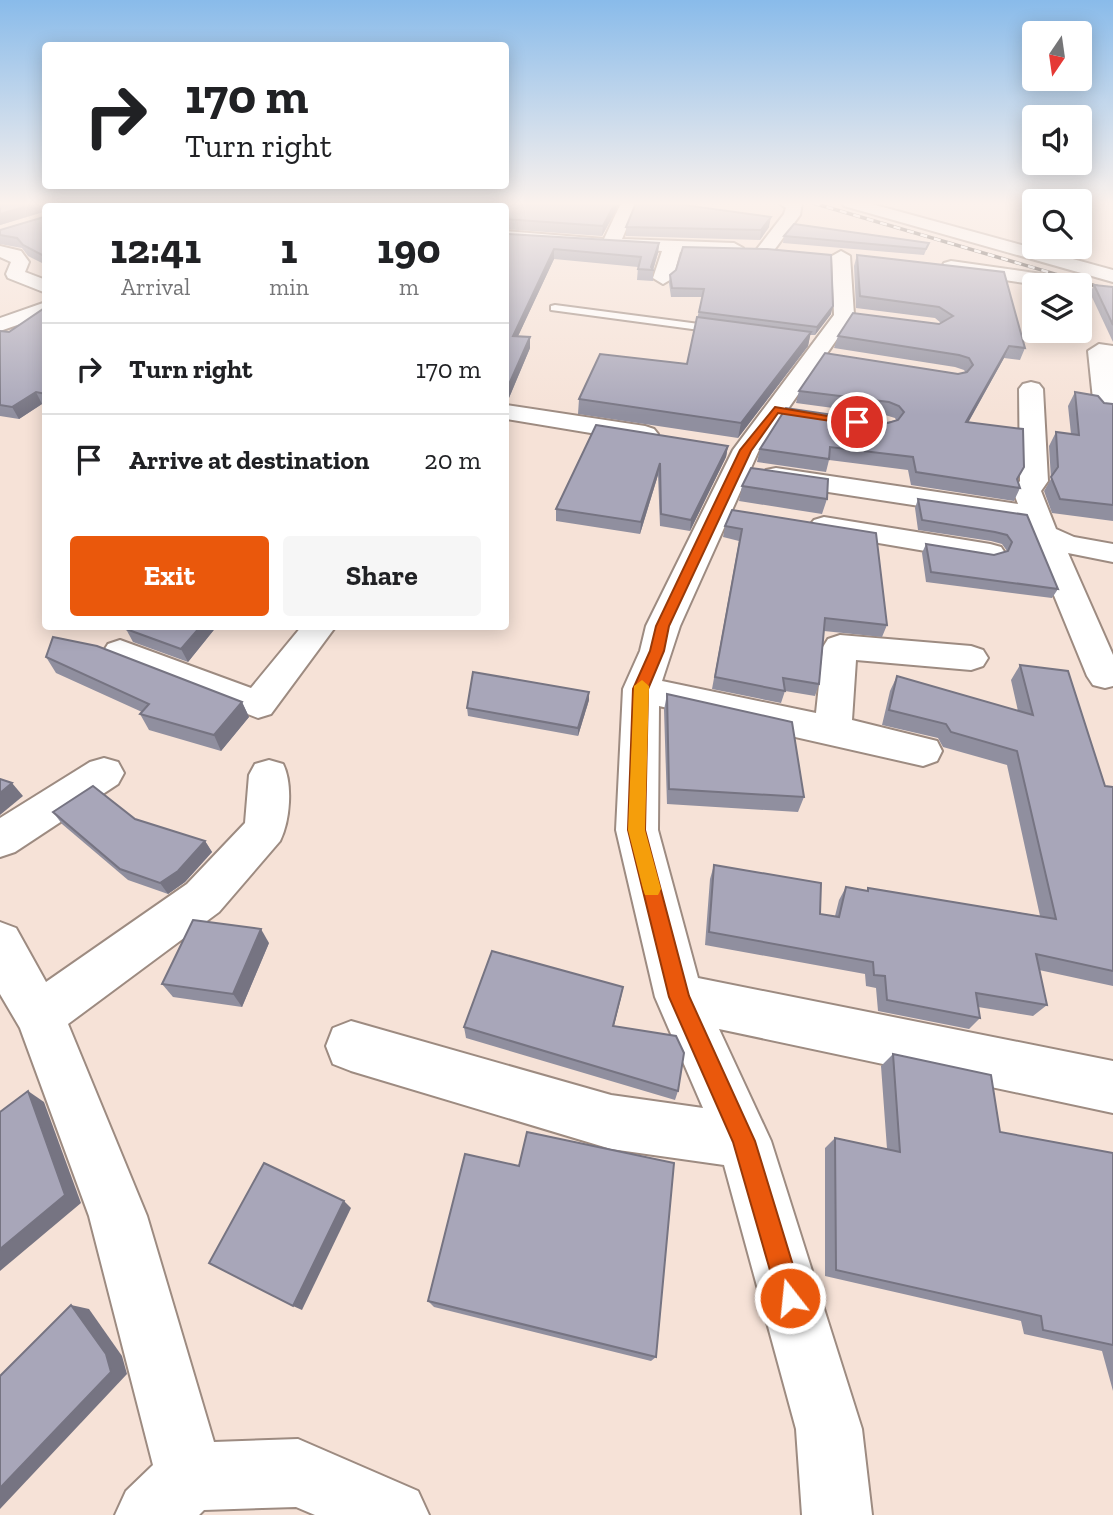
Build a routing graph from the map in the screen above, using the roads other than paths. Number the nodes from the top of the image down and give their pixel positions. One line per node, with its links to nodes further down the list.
1 (15, 274): 7 (street)
2 (664, 274): 5 (street)
3 (842, 274): 12 (street)
4 (961, 274): 6 (street)
5 (663, 278)
6 (1022, 281)
7 (42, 286)
8 (1092, 290): 9 (street)
9 (1113, 295)
10 (555, 308): 15 (lane)
11 (42, 309): 14 (street)
12 (844, 315): 13 (street); 19 (street)
13 (870, 318)
14 (0, 325)
15 (733, 331)
16 (1113, 353): 18 (street)
17 (1031, 389): 25 (street)
18 (1106, 409)
19 (775, 410): 21 (street); 23 (street)
20 (509, 412): 22 (street)
21 (802, 414)
22 (666, 438)
23 (734, 456): 25 (street); 32 (street)
24 (800, 522): 26 (street)
25 (1040, 525): 27 (street); 31 (street)
26 (990, 553)
27 (1113, 553)
28 (317, 630): 29 (street)
29 (120, 652)
30 (971, 658): 33 (street)
31 (1105, 676)
32 (640, 689): 33 (street); 39 (street)
33 (833, 730): 34 (street)
34 (923, 751)
35 (103, 773): 37 (street)
36 (269, 775): 40 (street)
37 (0, 840)
38 (0, 943): 40 (street)
39 (679, 997): 42 (street); 43 (street)
40 (40, 1015): 44 (street)
41 (351, 1046): 43 (street)
42 (1113, 1087)
43 (744, 1141): 46 (street)
44 (170, 1496): 45 (street)
45 (394, 1515)
46 (837, 1515)

